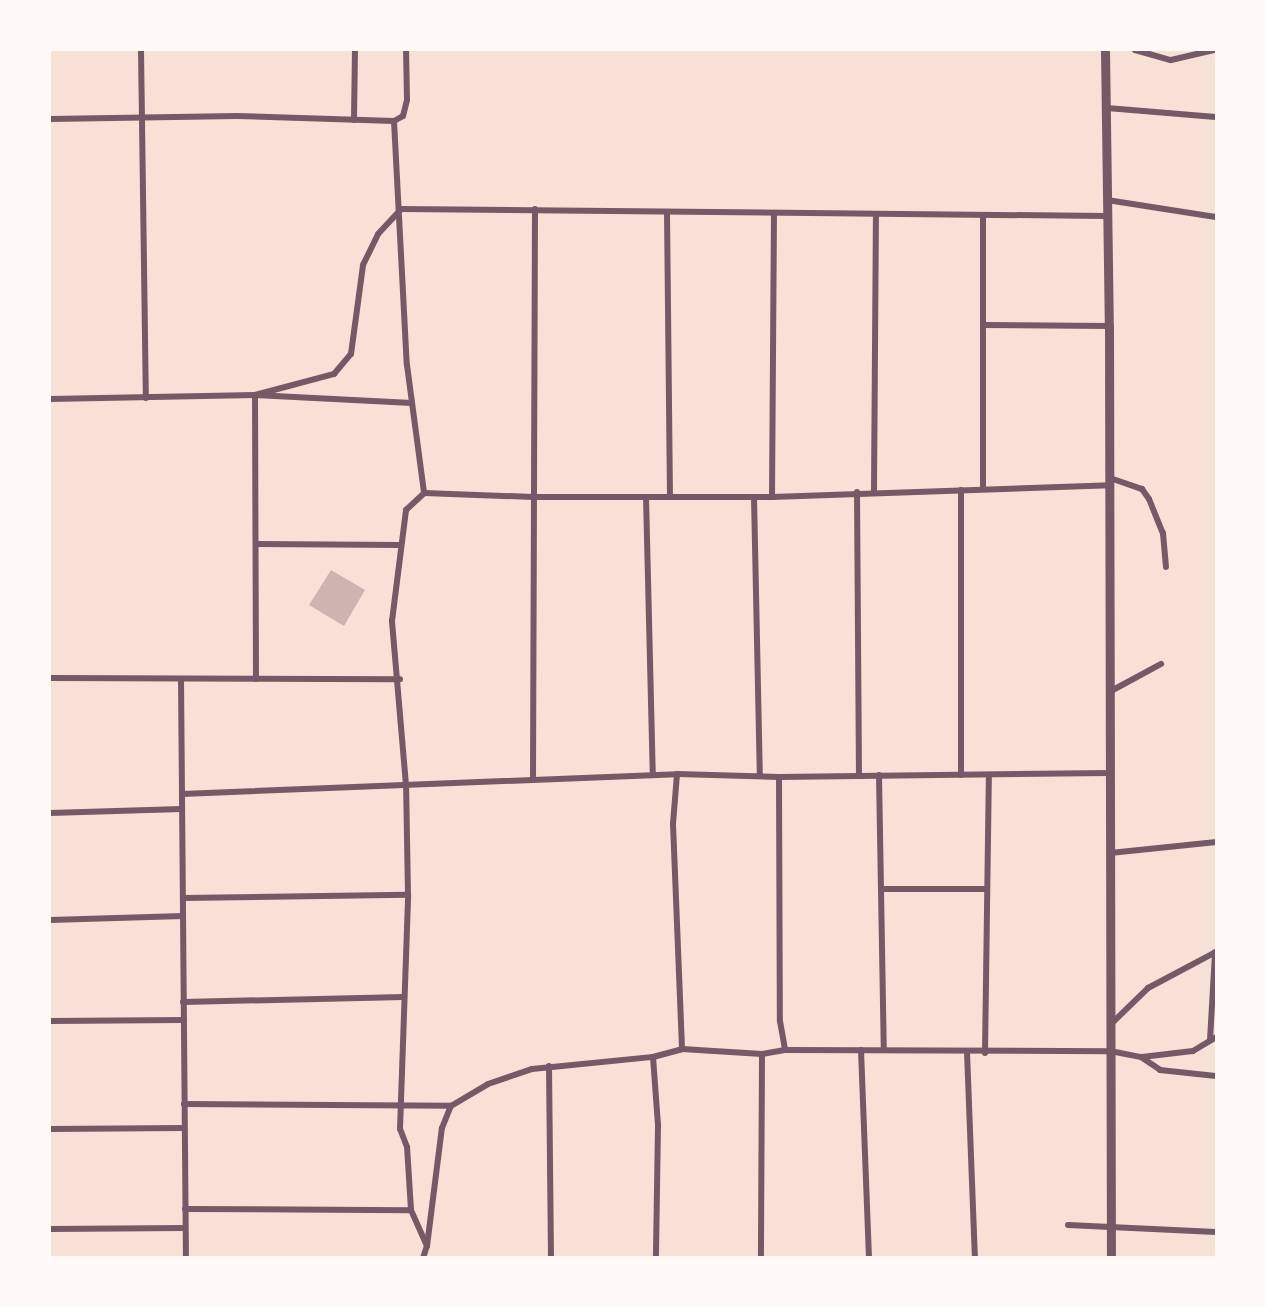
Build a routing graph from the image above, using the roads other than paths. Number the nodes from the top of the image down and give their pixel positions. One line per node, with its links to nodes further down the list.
1 (141, 50): 10 (street)
2 (354, 50): 11 (street)
3 (406, 50): 12 (street)
4 (1105, 50): 7 (street)
5 (1135, 50): 6 (street)
6 (1214, 50)
7 (1107, 108): 8 (street); 13 (street)
8 (1216, 117)
9 (50, 119): 10 (street)
10 (144, 119): 11 (street); 25 (street)
11 (354, 120): 12 (street)
12 (394, 121): 14 (street)
13 (1107, 200): 19 (street); 21 (street)
14 (401, 209): 15 (street); 24 (street); 27 (street)
15 (535, 209): 16 (street); 38 (street)
16 (667, 212): 17 (street); 35 (street)
17 (774, 214): 18 (street); 37 (street)
18 (876, 215): 20 (street); 32 (street)
19 (1107, 216): 20 (street); 23 (street)
20 (983, 217): 22 (street)
21 (1216, 217)
22 (982, 325): 23 (street); 29 (street)
23 (1109, 326): 28 (street)
24 (255, 395): 25 (street); 27 (street); 39 (street)
25 (146, 398): 26 (street)
26 (50, 399)
27 (412, 403): 33 (street)
28 (1110, 482): 29 (street); 41 (street); 47 (street)
29 (983, 488): 30 (street)
30 (961, 490): 32 (street); 53 (street)
31 (857, 492): 32 (street); 37 (street); 51 (street)
32 (874, 492)
33 (424, 493): 38 (street); 40 (street)
34 (646, 497): 35 (street); 38 (street); 50 (street)
35 (670, 497): 36 (street)
36 (754, 497): 37 (street); 55 (street)
37 (772, 497)
38 (534, 498): 57 (street)
39 (256, 544): 40 (street); 45 (street)
40 (400, 545): 46 (street)
41 (1166, 567)
42 (1161, 664): 47 (street)
43 (50, 678): 44 (street)
44 (181, 679): 45 (street); 59 (street)
45 (256, 679): 46 (street)
46 (400, 679): 58 (street)
47 (1111, 691): 48 (street)
48 (1110, 773): 54 (street); 63 (street)
49 (677, 774): 50 (street); 55 (street); 77 (street)
50 (653, 775): 57 (street)
51 (859, 775): 52 (street); 56 (street)
52 (879, 775): 53 (street); 64 (street)
53 (961, 775): 54 (street)
54 (988, 775): 65 (street)
55 (760, 776): 56 (street)
56 (779, 777): 78 (street)
57 (533, 780): 58 (street)
58 (406, 785): 59 (street); 66 (street)
59 (182, 794): 60 (street)
60 (182, 809): 61 (street); 67 (street)
61 (50, 813)
62 (1216, 842): 63 (street)
63 (1110, 854): 75 (street)
64 (881, 889): 65 (street); 80 (street)
65 (987, 890): 83 (street)
66 (408, 895): 67 (street); 71 (street)
67 (183, 898): 68 (street)
68 (183, 916): 69 (street); 72 (street)
69 (50, 920)
70 (1216, 952): 75 (street); 76 (street)
71 (404, 997): 72 (street); 90 (street)
72 (183, 1002): 73 (street)
73 (184, 1020): 74 (street); 89 (street)
74 (50, 1022)
75 (1110, 1025): 81 (street)
76 (1213, 1039): 86 (street)
77 (682, 1049): 84 (street); 85 (street)
78 (785, 1050): 79 (street); 84 (street)
79 (861, 1050): 80 (street); 107 (street)
80 (884, 1050): 82 (street)
81 (1110, 1051): 83 (street); 86 (street); 97 (street)
82 (967, 1052): 83 (street); 108 (street)
83 (985, 1053)
84 (762, 1054): 106 (street)
85 (653, 1057): 87 (street); 105 (street)
86 (1142, 1058): 88 (street)
87 (549, 1066): 91 (street); 104 (street)
88 (1216, 1076)
89 (184, 1104): 90 (street); 92 (street)
90 (403, 1105): 91 (street); 95 (street)
91 (452, 1106): 101 (street)
92 (184, 1128): 93 (street); 94 (street)
93 (50, 1129)
94 (185, 1209): 95 (street); 98 (street)
95 (411, 1210): 101 (street)
96 (1068, 1225): 97 (street)
97 (1112, 1226): 100 (street); 109 (street)
98 (185, 1228): 99 (street); 102 (street)
99 (50, 1229)
100 (1216, 1232)
101 (427, 1246): 103 (street)
102 (186, 1257)
103 (423, 1257)
104 (551, 1257)
105 (656, 1257)
106 (762, 1257)
107 (869, 1257)
108 (975, 1257)
109 (1111, 1257)

